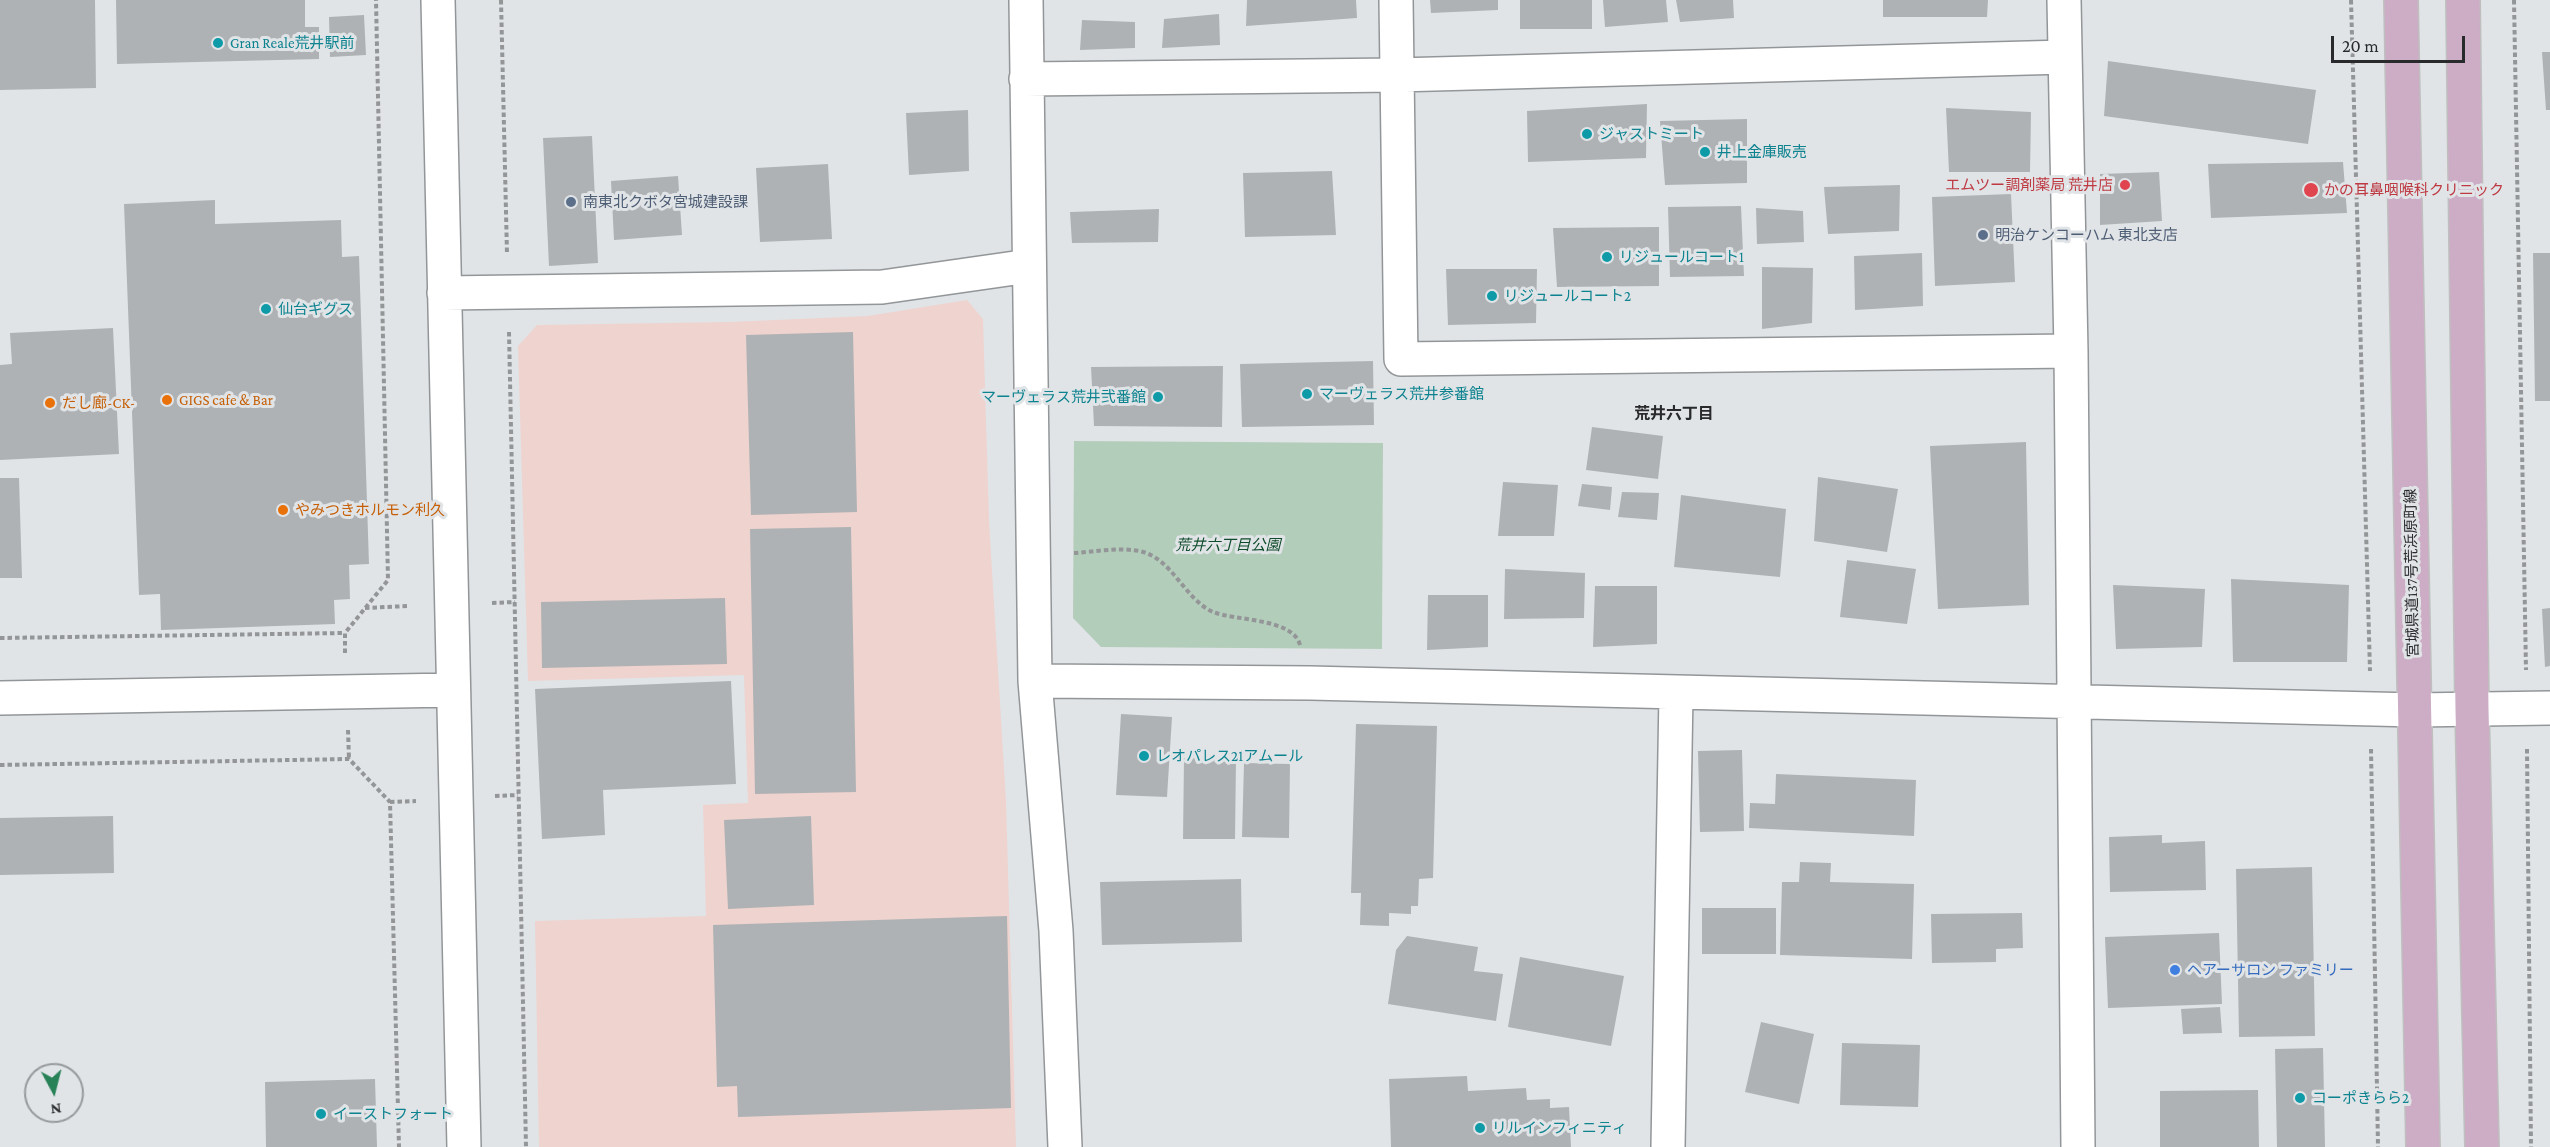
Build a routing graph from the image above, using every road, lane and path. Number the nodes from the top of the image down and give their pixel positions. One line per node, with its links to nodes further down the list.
1 (376, 0): 23 (path)
2 (438, 0): 16 (street)
3 (501, 0): 14 (path)
4 (1026, 0): 13 (street)
5 (1396, 0): 12 (street)
6 (2064, 0): 11 (street)
7 (2351, 0): 28 (path)
8 (2401, 0): 37 (main road, 宮城県道137号荒浜原町線)
9 (2463, 0): 36 (main road)
10 (2514, 0): 27 (path)
11 (2065, 57): 12 (street); 18 (street)
12 (1397, 75): 13 (street); 18 (street)
13 (1026, 79): 15 (street)
14 (507, 255)
15 (1029, 266): 16 (street); 19 (street)
16 (444, 293): 31 (street)
17 (509, 324): 20 (path)
18 (2070, 351): 34 (street)
19 (1033, 555): 29 (street); 30 (path)
20 (515, 602): 21 (path); 43 (path)
21 (483, 604)
22 (408, 606): 23 (path)
23 (365, 608): 24 (path)
24 (345, 633): 25 (path); 26 (path)
25 (0, 638)
26 (345, 662)
27 (2526, 671)
28 (2370, 672)
29 (1035, 681): 30 (street); 50 (street)
30 (1310, 683): 32 (street)
31 (452, 690): 33 (street); 48 (street)
32 (1676, 694): 34 (street); 51 (street)
33 (0, 698)
34 (2074, 703): 37 (street); 52 (street)
35 (2550, 708): 36 (street)
36 (2472, 709): 37 (street); 55 (main road)
37 (2415, 710): 54 (main road, 宮城県道137号荒浜原町線)
38 (348, 725): 41 (path)
39 (2527, 737): 56 (path)
40 (2370, 748): 53 (path)
41 (349, 759): 42 (path); 46 (path)
42 (0, 765)
43 (518, 795): 44 (path); 49 (path)
44 (488, 796)
45 (426, 801): 46 (path)
46 (390, 802): 47 (path)
47 (399, 1147)
48 (464, 1147)
49 (526, 1147)
50 (1065, 1147)
51 (1668, 1147)
52 (2078, 1147)
53 (2378, 1147)
54 (2423, 1147)
55 (2482, 1147)
56 (2531, 1147)

